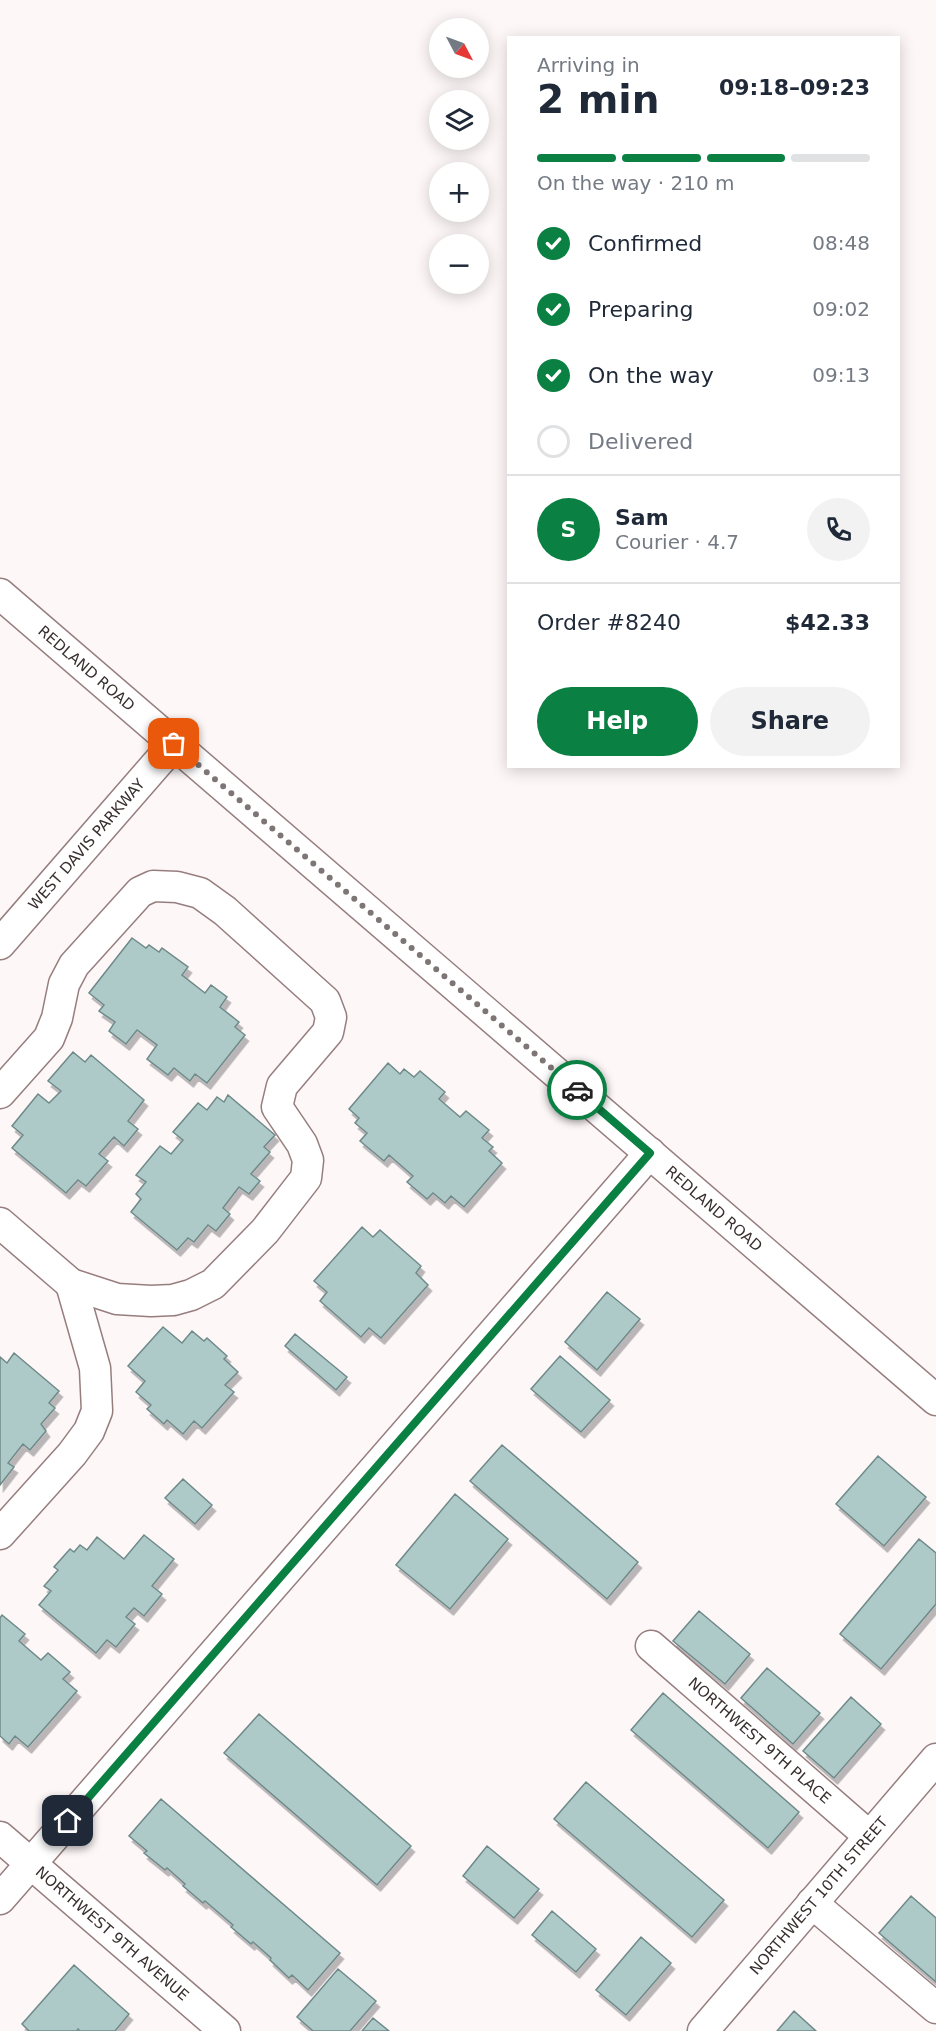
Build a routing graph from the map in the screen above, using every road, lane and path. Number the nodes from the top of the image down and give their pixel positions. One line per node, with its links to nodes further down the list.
1 (0, 594): 2 (street, REDLAND ROAD)
2 (174, 744): 3 (street, WEST DAVIS PARKWAY); 5 (street, REDLAND ROAD)
3 (0, 944)
4 (0, 1094): 7 (street)
5 (650, 1153): 8 (street, REDLAND ROAD); 14 (street)
6 (0, 1223): 7 (street)
7 (71, 1284): 9 (street)
8 (936, 1400)
9 (0, 1534)
10 (651, 1646): 12 (street, NORTHWEST 9TH PLACE)
11 (936, 1759): 12 (street, NORTHWEST 10TH STREET)
12 (869, 1836): 16 (street, NORTHWEST 10TH STREET)
13 (0, 1837): 14 (street, NORTHWEST 9TH AVENUE)
14 (30, 1863): 15 (street); 18 (street, NORTHWEST 9TH AVENUE)
15 (0, 1899)
16 (812, 1903): 17 (street); 19 (street, NORTHWEST 10TH STREET)
17 (936, 2008)
18 (225, 2031)
19 (702, 2031)

